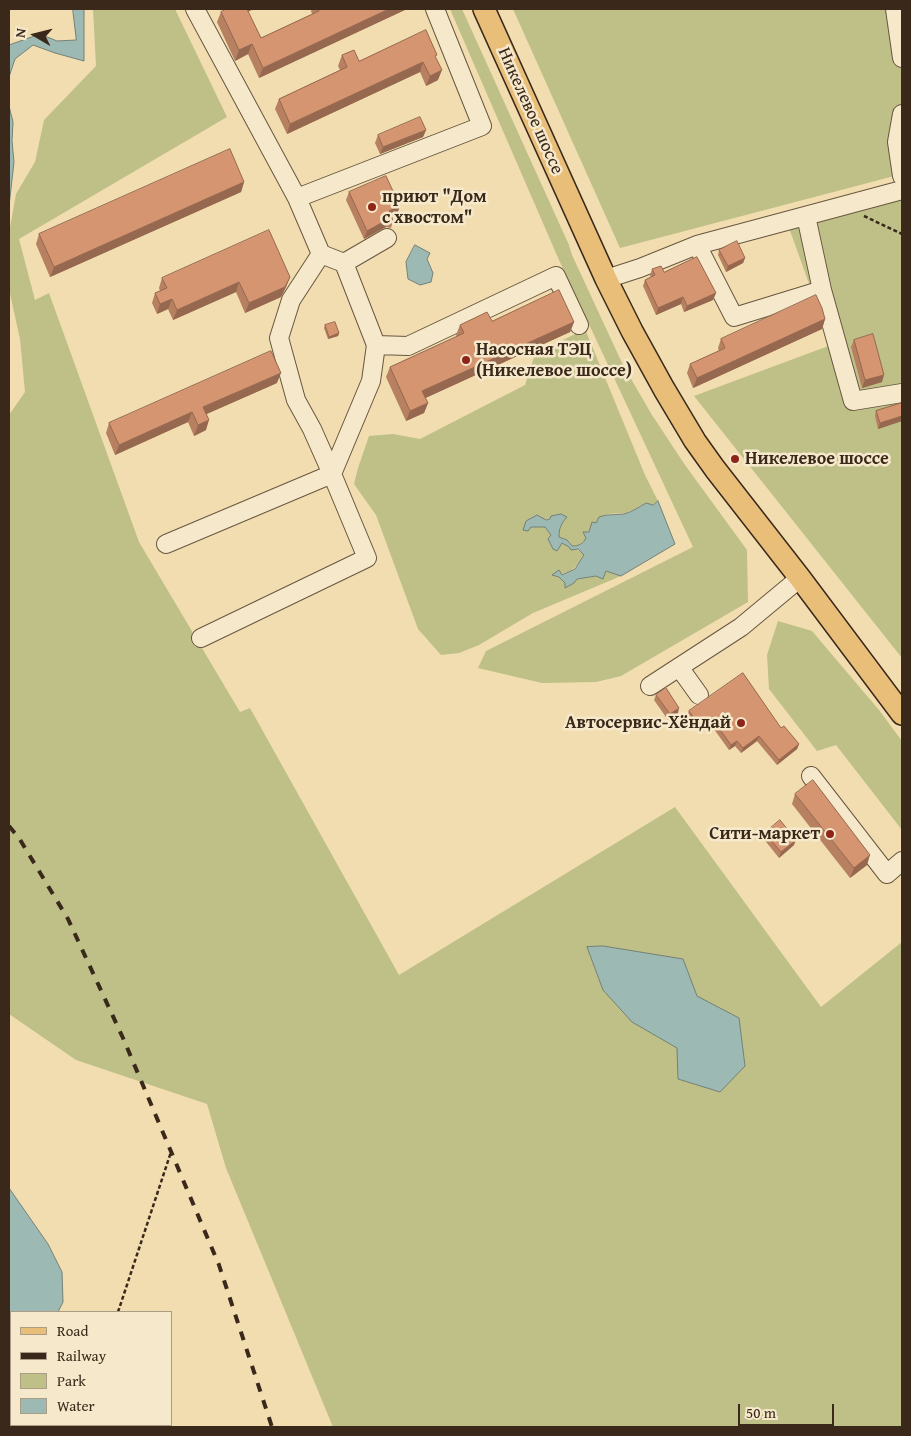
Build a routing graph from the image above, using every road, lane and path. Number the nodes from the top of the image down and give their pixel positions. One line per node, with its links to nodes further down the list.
1 (195, 9): 9 (lane)
2 (435, 9): 9 (lane)
3 (484, 9): 17 (main road, Никелевое шоссе)
4 (895, 9): 5 (lane)
5 (902, 58)
6 (902, 114): 7 (lane)
7 (902, 176)
8 (902, 190): 10 (lane)
9 (297, 198): 15 (lane)
10 (843, 206): 11 (lane); 12 (path)
11 (806, 216): 14 (lane); 18 (lane)
12 (902, 235)
13 (387, 238): 16 (lane)
14 (697, 245): 17 (lane); 18 (lane)
15 (321, 254): 16 (lane); 22 (lane)
16 (344, 263): 20 (lane)
17 (606, 279): 24 (main road, Никелевое шоссе)
18 (822, 290): 21 (lane)
19 (579, 325): 20 (lane)
20 (376, 345): 22 (lane)
21 (902, 393)
22 (332, 474): 23 (lane); 25 (lane)
23 (166, 544)
24 (800, 578): 26 (lane); 29 (main road, Никелевое шоссе)
25 (201, 638)
26 (680, 667): 27 (lane); 28 (lane)
27 (650, 686)
28 (699, 695)
29 (902, 714)
30 (810, 776): 31 (lane)
31 (902, 861)
32 (171, 1152): 33 (path)
33 (118, 1311)

